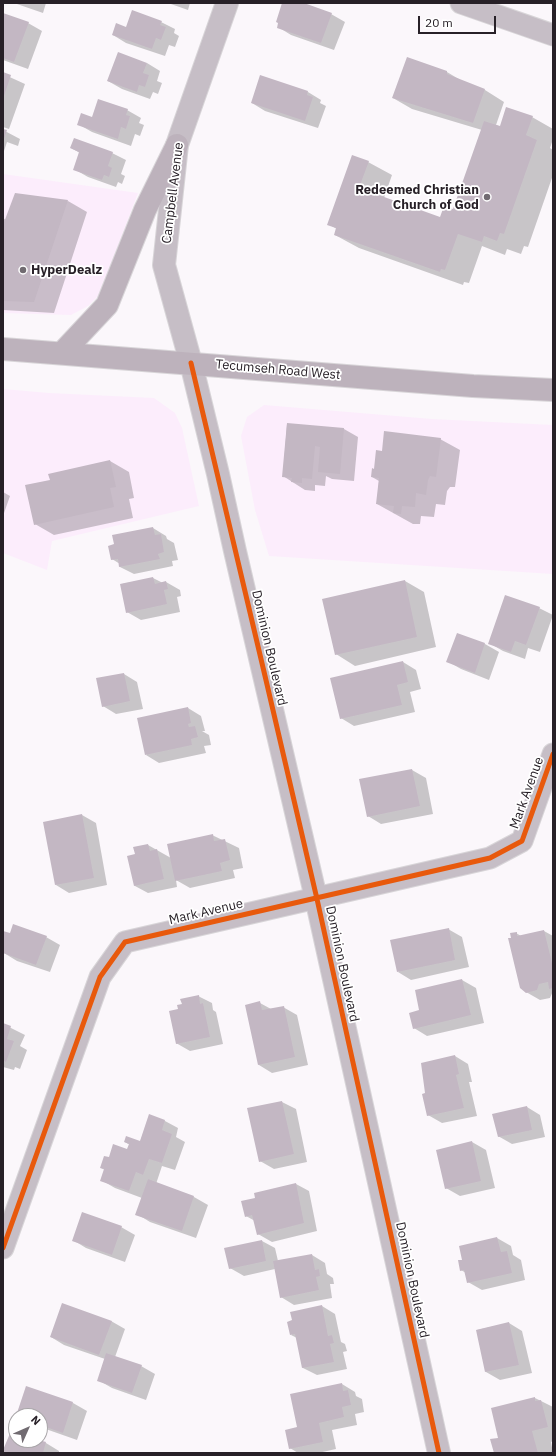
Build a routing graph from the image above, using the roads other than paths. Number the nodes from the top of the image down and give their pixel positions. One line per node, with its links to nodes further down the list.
1 (227, 3): 4 (street, Campbell Avenue)
2 (461, 3): 3 (street)
3 (553, 35)
4 (177, 145): 6 (main road); 7 (street, Campbell Avenue)
5 (3, 349): 6 (main road, Tecumseh Road West)
6 (62, 354): 7 (main road, Tecumseh Road West)
7 (191, 364): 8 (main road, Tecumseh Road West); 10 (street, Dominion Boulevard)
8 (553, 390)
9 (553, 754): 10 (street, Mark Avenue)
10 (316, 898): 11 (street, Mark Avenue); 12 (street, Dominion Boulevard)
11 (3, 1248)
12 (439, 1453)

